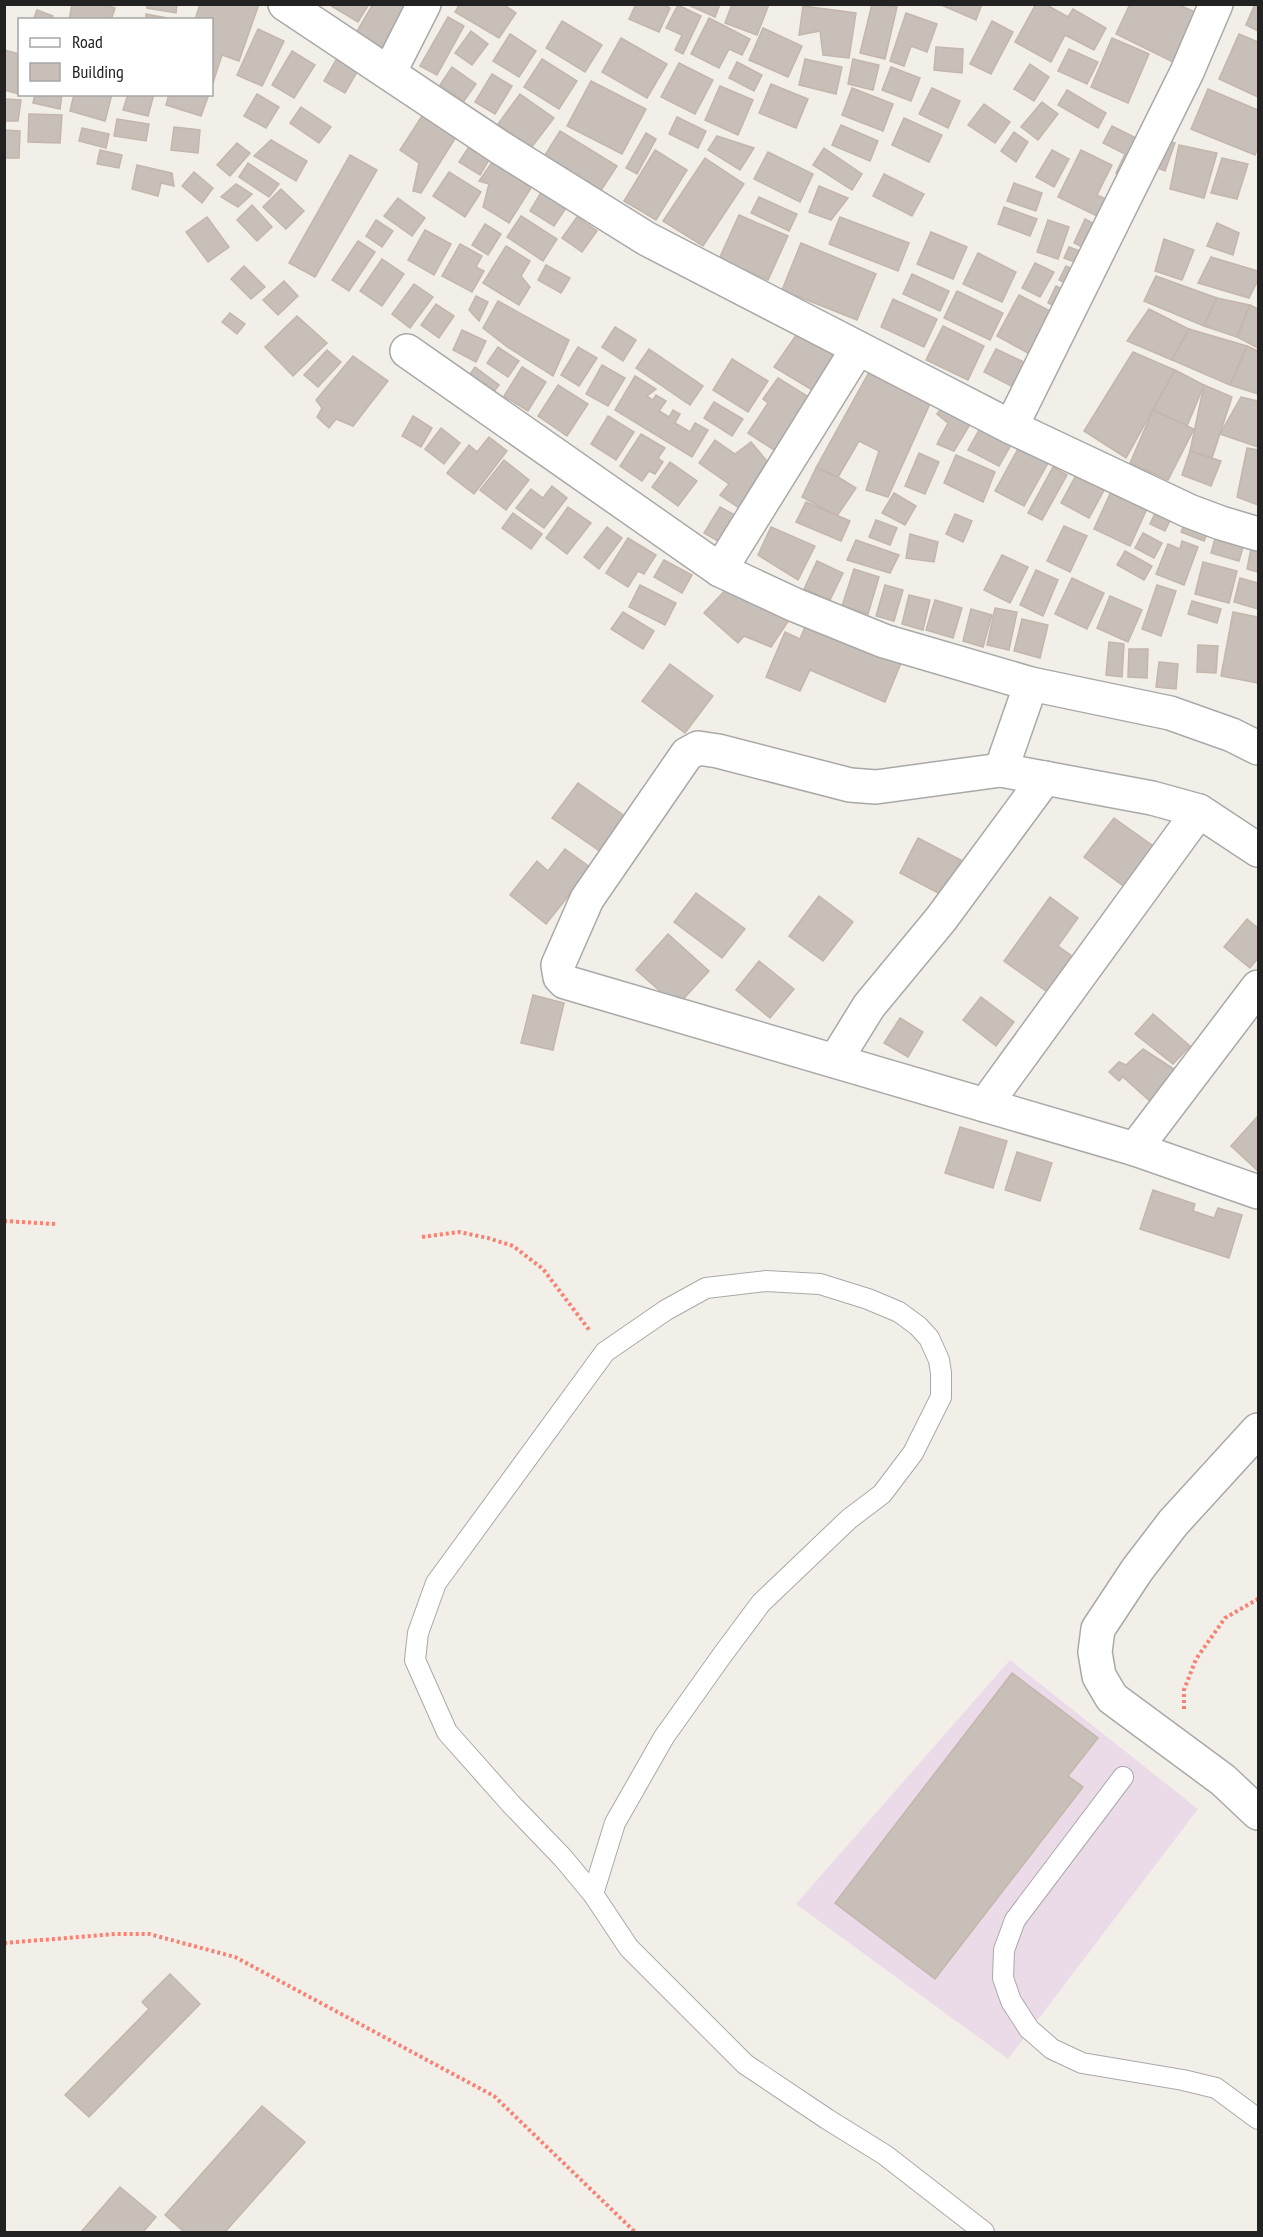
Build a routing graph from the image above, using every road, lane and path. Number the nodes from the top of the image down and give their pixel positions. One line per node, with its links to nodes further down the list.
1 (285, 4): 4 (street)
2 (424, 4): 4 (street)
3 (1216, 4): 7 (street)
4 (389, 73): 5 (street)
5 (858, 348): 7 (street); 9 (street)
6 (407, 351): 9 (street)
7 (1011, 427): 8 (street)
8 (1258, 534)
9 (720, 570): 10 (street)
10 (1031, 684): 11 (street); 12 (street)
11 (1258, 748)
12 (1001, 770): 13 (street); 17 (street)
13 (1044, 778): 14 (street); 17 (street)
14 (1199, 811): 15 (street); 18 (street)
15 (1258, 850)
16 (1258, 987): 19 (street)
17 (835, 1061): 18 (street)
18 (985, 1105): 19 (street)
19 (1136, 1149): 20 (street)
20 (1258, 1192)
21 (4, 1221): 22 (path)
22 (55, 1224)
23 (422, 1237): 24 (path)
24 (605, 1352): 30 (lane); 30 (lane)
25 (1258, 1430): 27 (street)
26 (1258, 1599): 27 (path)
27 (1184, 1752): 29 (street)
28 (1124, 1777): 32 (lane)
29 (1258, 1813)
30 (592, 1894): 34 (lane)
31 (4, 1943): 33 (path)
32 (1258, 2119)
33 (635, 2232)
34 (984, 2232)

